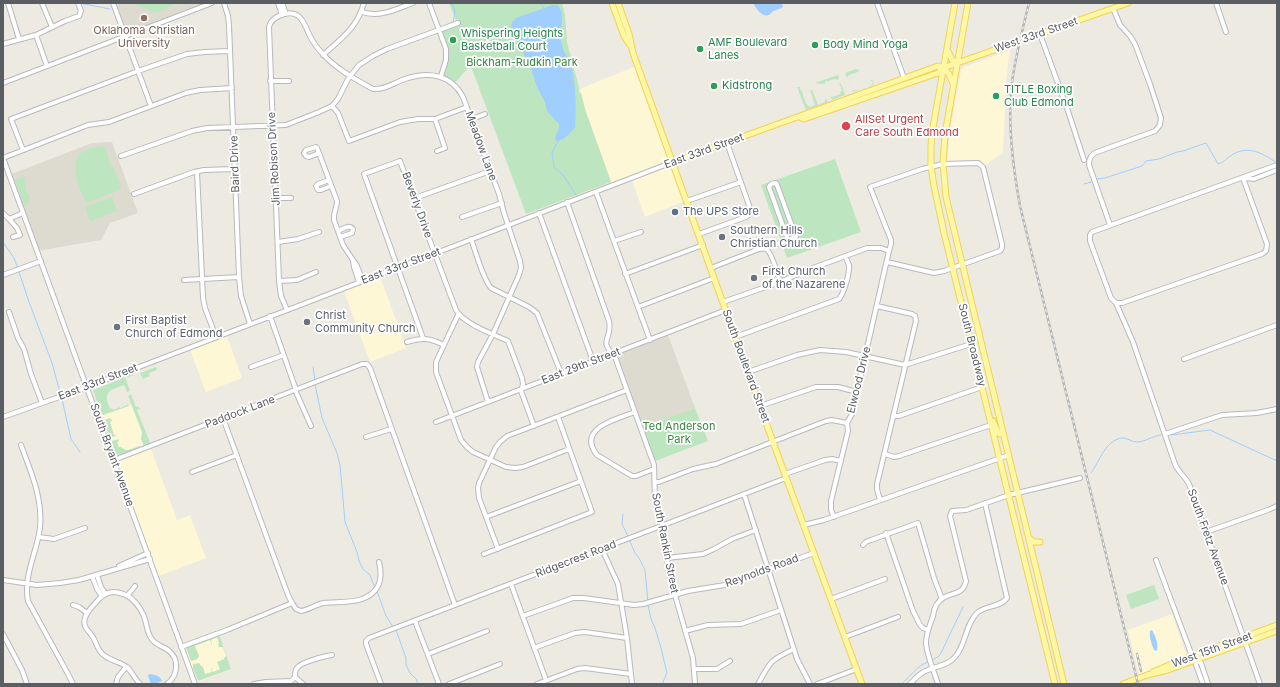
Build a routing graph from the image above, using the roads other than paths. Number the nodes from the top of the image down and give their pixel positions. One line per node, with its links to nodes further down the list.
1 (8, 3): 29 (street)
2 (42, 3): 23 (street)
3 (78, 3): 23 (street)
4 (113, 3): 28 (street)
5 (212, 3): 28 (street)
6 (224, 3): 33 (street, Baird Drive)
7 (278, 3): 21 (street)
8 (282, 3): 21 (street)
9 (364, 3): 20 (street)
10 (413, 3): 20 (street)
11 (429, 3): 24 (street)
12 (612, 3): 31 (main road, South Boulevard Street)
13 (618, 3): 31 (main road, South Boulevard Street)
14 (877, 3): 41 (street)
15 (955, 3): 32 (main road, South Broadway)
16 (968, 3): 35 (main road, South Broadway)
17 (1128, 3): 19 (main road, West 33rd Street)
18 (1216, 3): 25 (street)
19 (1113, 8): 26 (main road, West 33rd Street); 90 (street)
20 (362, 12): 34 (street)
21 (284, 14): 34 (street); 42 (street, Jim Robison Drive)
22 (458, 23): 24 (street)
23 (52, 27): 27 (street)
24 (439, 30): 39 (street); 40 (street)
25 (1226, 32)
26 (1040, 34): 35 (main road, West 33rd Street); 62 (street)
27 (36, 35): 29 (street); 36 (street)
28 (125, 36): 36 (street); 38 (street)
29 (19, 39): 30 (street)
30 (3, 44)
31 (631, 47): 63 (main road, South Boulevard Street)
32 (947, 49): 35 (main road); 37 (main road, South Broadway)
33 (229, 51): 38 (street); 46 (street, Baird Drive)
34 (323, 55): 39 (street)
35 (957, 63): 37 (main road, West 33rd Street); 45 (main road, South Broadway)
36 (47, 66): 44 (street)
37 (944, 68): 41 (main road, East 33rd Street); 45 (main road); 51 (main road, East 33rd Street); 66 (main road, South Broadway)
38 (138, 71): 47 (street); 57 (street)
39 (351, 76): 40 (street); 48 (street)
40 (441, 76): 49 (street, Meadow Lane)
41 (904, 78): 51 (main road, East 33rd Street)
42 (270, 81): 43 (street); 54 (street, Jim Robison Drive)
43 (289, 81)
44 (3, 83)
45 (954, 85): 64 (main road, South Broadway)
46 (232, 88): 47 (street); 55 (street, Baird Drive)
47 (151, 106): 57 (street)
48 (332, 106): 52 (street); 54 (street)
49 (467, 107): 52 (street); 53 (street, Meadow Lane)
50 (485, 114): 53 (street)
51 (800, 117): 56 (main road, East 33rd Street)
52 (435, 119): 58 (street)
53 (472, 119): 69 (street, Meadow Lane)
54 (273, 126): 55 (street); 78 (street, Jim Robison Drive)
55 (233, 127): 60 (street); 68 (street, Baird Drive)
56 (727, 143): 63 (main road, East 33rd Street); 74 (street)
57 (23, 150): 61 (street)
58 (437, 151)
59 (319, 152): 73 (street)
60 (120, 156)
61 (3, 158): 67 (street, South Bryant Avenue)
62 (1084, 160)
63 (673, 162): 76 (street, East 33rd Street); 81 (main road, South Boulevard Street)
64 (943, 164): 66 (street); 108 (main road, South Broadway); 108 (street)
65 (1277, 165): 72 (street)
66 (931, 166): 103 (street, Elwood Drive); 111 (main road, South Broadway)
67 (4, 167): 85 (street, South Bryant Avenue)
68 (235, 169): 71 (street); 115 (street, Baird Drive)
69 (490, 170): 80 (street); 83 (street, Meadow Lane)
70 (1277, 170): 72 (street)
71 (197, 172): 77 (street); 117 (street)
72 (1243, 178): 90 (street); 124 (street)
73 (329, 180): 75 (street); 75 (street)
74 (741, 182): 81 (street); 94 (street)
75 (331, 186): 91 (street)
76 (596, 192): 82 (street, East 33rd Street); 99 (street)
77 (134, 194)
78 (276, 198): 79 (street); 100 (street, Jim Robison Drive)
79 (291, 198)
80 (415, 198): 104 (street, Beverly Drive); 109 (street, Beverly Drive)
81 (687, 201): 94 (main road, South Boulevard Street)
82 (567, 202): 86 (street, East 33rd Street); 143 (street, South Rankin Street)
83 (502, 203): 87 (street); 89 (street, Meadow Lane)
84 (3, 213): 88 (street)
85 (23, 213): 88 (street); 106 (street, South Bryant Avenue)
86 (539, 213): 89 (street, East 33rd Street); 147 (street)
87 (462, 218)
88 (10, 219): 96 (street)
89 (508, 225): 97 (street, East 33rd Street); 122 (street, Meadow Lane)
90 (1110, 225): 124 (street, South Fretz Avenue)
91 (338, 231): 95 (street); 95 (street)
92 (319, 232): 100 (street)
93 (641, 232): 99 (street)
94 (699, 234): 102 (main road, South Boulevard Street)
95 (340, 236): 120 (street)
96 (13, 237)
97 (471, 239): 104 (street, East 33rd Street); 122 (street)
98 (788, 240): 98 (street); 101 (street)
99 (614, 241): 114 (street)
100 (278, 242): 119 (street, Jim Robison Drive)
101 (777, 244)
102 (703, 245): 110 (main road, South Boulevard Street); 114 (street)
103 (889, 251): 105 (street); 107 (street, Elwood Drive)
104 (435, 253): 109 (street, East 33rd Street); 130 (street, Beverly Drive)
105 (845, 256): 121 (street); 136 (street)
106 (40, 261): 113 (street); 152 (street, South Bryant Avenue)
107 (887, 262): 111 (street); 125 (street, Elwood Drive)
108 (962, 265): 111 (street); 140 (main road, South Broadway)
109 (398, 267): 120 (street, East 33rd Street); 137 (street)
110 (711, 268): 116 (main road, South Boulevard Street); 121 (street)
111 (952, 268): 141 (main road, South Broadway)
112 (316, 272): 119 (street)
113 (3, 274)
114 (625, 274): 126 (street)
115 (239, 277): 117 (street); 132 (street, Baird Drive)
116 (714, 278): 123 (main road, South Boulevard Street); 126 (street)
117 (202, 279): 118 (street); 135 (street)
118 (184, 280)
119 (279, 281): 127 (street, Jim Robison Drive)
120 (361, 281): 127 (street, East 33rd Street)
121 (780, 282): 123 (street)
122 (509, 297): 134 (street, Meadow Lane); 151 (street)
123 (723, 302): 128 (main road, South Boulevard Street)
124 (1116, 303): 177 (street, South Fretz Avenue)
125 (877, 306): 145 (street, Elwood Drive); 148 (street)
126 (638, 307): 138 (street)
127 (287, 310): 131 (street, East 33rd Street)
128 (726, 310): 136 (main road, South Boulevard Street); 138 (street, East 29th Street)
129 (9, 312): 159 (street)
130 (458, 315): 134 (street); 142 (street)
131 (270, 316): 132 (street, East 33rd Street); 144 (street)
132 (250, 324): 135 (street, East 33rd Street)
133 (1277, 326): 146 (street)
134 (493, 334): 154 (street); 158 (street, Meadow Lane)
135 (216, 337): 152 (street, East 33rd Street)
136 (736, 337): 150 (main road, South Boulevard Street)
137 (423, 338): 139 (street); 142 (street)
138 (650, 340): 143 (street, East 29th Street)
139 (407, 342)
140 (980, 342): 141 (main road); 161 (main road, South Broadway)
141 (971, 344): 148 (street); 153 (main road, South Broadway)
142 (444, 345): 165 (street)
143 (612, 354): 147 (street, East 29th Street); 156 (street, South Rankin Street)
144 (284, 355): 149 (street); 155 (street)
145 (866, 357): 148 (street); 150 (street); 157 (street, Elwood Drive)
146 (1184, 358)
147 (593, 361): 151 (street, East 29th Street)
148 (905, 365): 166 (street)
149 (251, 367)
150 (748, 372): 160 (main road, South Boulevard Street)
151 (561, 374): 154 (street, East 29th Street)
152 (87, 387): 159 (street, East 33rd Street); 186 (street, South Bryant Avenue)
153 (982, 387): 161 (main road); 163 (main road, South Broadway); 166 (street)
154 (522, 388): 158 (street, East 29th Street); 174 (street)
155 (296, 390): 169 (street, Paddock Lane); 173 (street); 175 (street, Paddock Lane)
156 (627, 390): 164 (street, South Rankin Street); 168 (street)
157 (857, 392): 160 (street); 171 (street, Elwood Drive)
158 (488, 402): 165 (street, East 29th Street)
159 (42, 403): 167 (street, East 33rd Street)
160 (760, 406): 179 (main road, South Boulevard Street)
161 (996, 406): 176 (main road, South Broadway)
162 (1277, 409): 177 (street)
163 (988, 410): 172 (main road, South Broadway); 176 (main road)
164 (635, 412): 189 (street, South Rankin Street); 189 (street)
165 (452, 416): 170 (street, East 29th Street); 187 (street)
166 (893, 416): 182 (street)
167 (3, 417)
168 (558, 417): 174 (street); 181 (street)
169 (223, 418): 183 (street); 186 (street, Paddock Lane)
170 (436, 422)
171 (847, 423): 179 (street, Elwood Drive); 188 (street)
172 (991, 425): 182 (street); 185 (main road, South Broadway)
173 (311, 426)
174 (534, 426): 187 (street)
175 (391, 428): 178 (street); 240 (street)
176 (1003, 433): 184 (main road, South Broadway)
177 (1165, 434): 207 (street, South Fretz Avenue)
178 (366, 437)
179 (773, 442): 191 (main road, South Boulevard Street); 194 (street, Elwood Drive)
180 (21, 445): 209 (street)
181 (569, 449): 187 (street); 193 (street)
182 (885, 454): 198 (street)
183 (237, 455): 190 (street); 237 (street)
184 (1009, 456): 185 (street); 196 (main road, South Broadway)
185 (1000, 458): 197 (main road, South Broadway); 198 (street)
186 (114, 460): 216 (street, South Bryant Avenue)
187 (490, 460): 202 (street)
188 (841, 461): 191 (street, Ridgecrest Road); 201 (street)
189 (654, 469): 194 (street, South Rankin Street)
190 (192, 472)
191 (786, 476): 195 (street, Ridgecrest Road); 204 (main road, South Boulevard Street)
192 (1080, 478): 196 (street)
193 (581, 480): 202 (street); 212 (street)
194 (655, 482): 203 (street, South Rankin Street)
195 (744, 494): 203 (street, Ridgecrest Road); 206 (street)
196 (1018, 494): 197 (street); 210 (main road, South Broadway)
197 (1009, 495): 199 (street); 222 (main road, South Broadway)
198 (880, 500): 201 (street)
199 (985, 503): 236 (street); 266 (street)
200 (1277, 506): 207 (street)
201 (834, 516): 204 (street)
202 (486, 517): 212 (street)
203 (663, 525): 213 (street, Ridgecrest Road); 218 (street, South Rankin Street)
204 (804, 525): 215 (main road, South Boulevard Street)
205 (85, 528): 209 (street)
206 (756, 530): 218 (street); 223 (street)
207 (1206, 532): 254 (street, South Fretz Avenue)
208 (886, 533): 211 (street); 236 (street); 247 (street)
209 (39, 537): 229 (street)
210 (1028, 538): 214 (main road, South Broadway); 214 (main road)
211 (863, 545)
212 (498, 549): 217 (street)
213 (602, 549): 230 (street, Ridgecrest Road); 238 (street)
214 (1032, 550): 228 (main road, South Broadway)
215 (814, 553): 223 (street, Reynolds Road); 235 (main road, South Boulevard Street)
216 (148, 554): 219 (street, South Bryant Avenue); 224 (street)
217 (484, 554)
218 (667, 558): 232 (street, South Rankin Street)
219 (150, 559): 224 (street); 255 (street, South Bryant Avenue)
220 (1156, 560): 260 (street)
221 (379, 562): 237 (street)
222 (1026, 564): 228 (main road); 290 (main road, South Broadway)
223 (768, 569): 232 (street, Reynolds Road); 241 (street)
224 (109, 570): 225 (street)
225 (94, 575): 229 (street); 233 (street)
226 (884, 579): 235 (street)
227 (3, 580): 229 (street)
228 (1039, 582): 291 (main road, South Broadway)
229 (28, 584): 271 (street)
230 (511, 584): 240 (street, Ridgecrest Road); 243 (street)
231 (135, 586): 234 (street)
232 (675, 594): 238 (street, Reynolds Road); 249 (street, South Rankin Street)
233 (103, 595): 234 (street); 242 (street)
234 (127, 596): 274 (street)
235 (831, 599): 253 (main road, South Boulevard Street)
236 (942, 599): 247 (street)
237 (292, 603): 255 (street)
238 (621, 603): 243 (street, Reynolds Road); 252 (street)
239 (73, 605): 242 (street)
240 (455, 605): 245 (street, Ridgecrest Road)
241 (781, 610): 249 (street); 257 (street)
242 (87, 613): 263 (street)
243 (523, 616): 256 (street)
244 (898, 617): 253 (street)
245 (415, 621): 258 (street); 278 (street, Ridgecrest Road)
246 (1277, 625): 254 (main road, West 15th Street)
247 (928, 630): 266 (street)
248 (487, 631): 258 (street)
249 (685, 631): 264 (street, South Rankin Street)
250 (1277, 631): 254 (main road, West 15th Street)
251 (3, 634): 270 (street)
252 (627, 638): 256 (street); 267 (street)
253 (845, 638): 265 (main road, South Boulevard Street)
254 (1245, 640): 260 (main road, West 15th Street); 295 (street, South Fretz Avenue)
255 (182, 647): 275 (street, South Bryant Avenue)
256 (534, 648): 269 (street)
257 (794, 649): 284 (street); 285 (street)
258 (428, 654): 279 (street)
259 (332, 655): 268 (street)
260 (1194, 658): 292 (main road, West 15th Street); 293 (street); 294 (street)
261 (730, 661): 264 (street)
262 (500, 664): 280 (street)
263 (126, 667): 272 (street); 273 (street)
264 (694, 669): 283 (street, South Rankin Street)
265 (856, 669): 286 (street); 287 (main road, South Boulevard Street)
266 (933, 669): 288 (street); 289 (street)
267 (631, 674): 269 (street); 282 (street)
268 (295, 678): 276 (street); 277 (street)
269 (546, 680): 281 (street)
270 (27, 684)
271 (73, 684)
272 (116, 684)
273 (140, 684)
274 (167, 684)
275 (195, 684)
276 (254, 684)
277 (303, 684)
278 (381, 684)
279 (440, 684)
280 (449, 684)
281 (537, 684)
282 (632, 684)
283 (695, 684)
284 (758, 684)
285 (810, 684)
286 (817, 684)
287 (862, 684)
288 (910, 684)
289 (938, 684)
290 (1055, 684)
291 (1064, 684)
292 (1123, 684)
293 (1203, 684)
294 (1208, 684)
295 (1260, 684)

